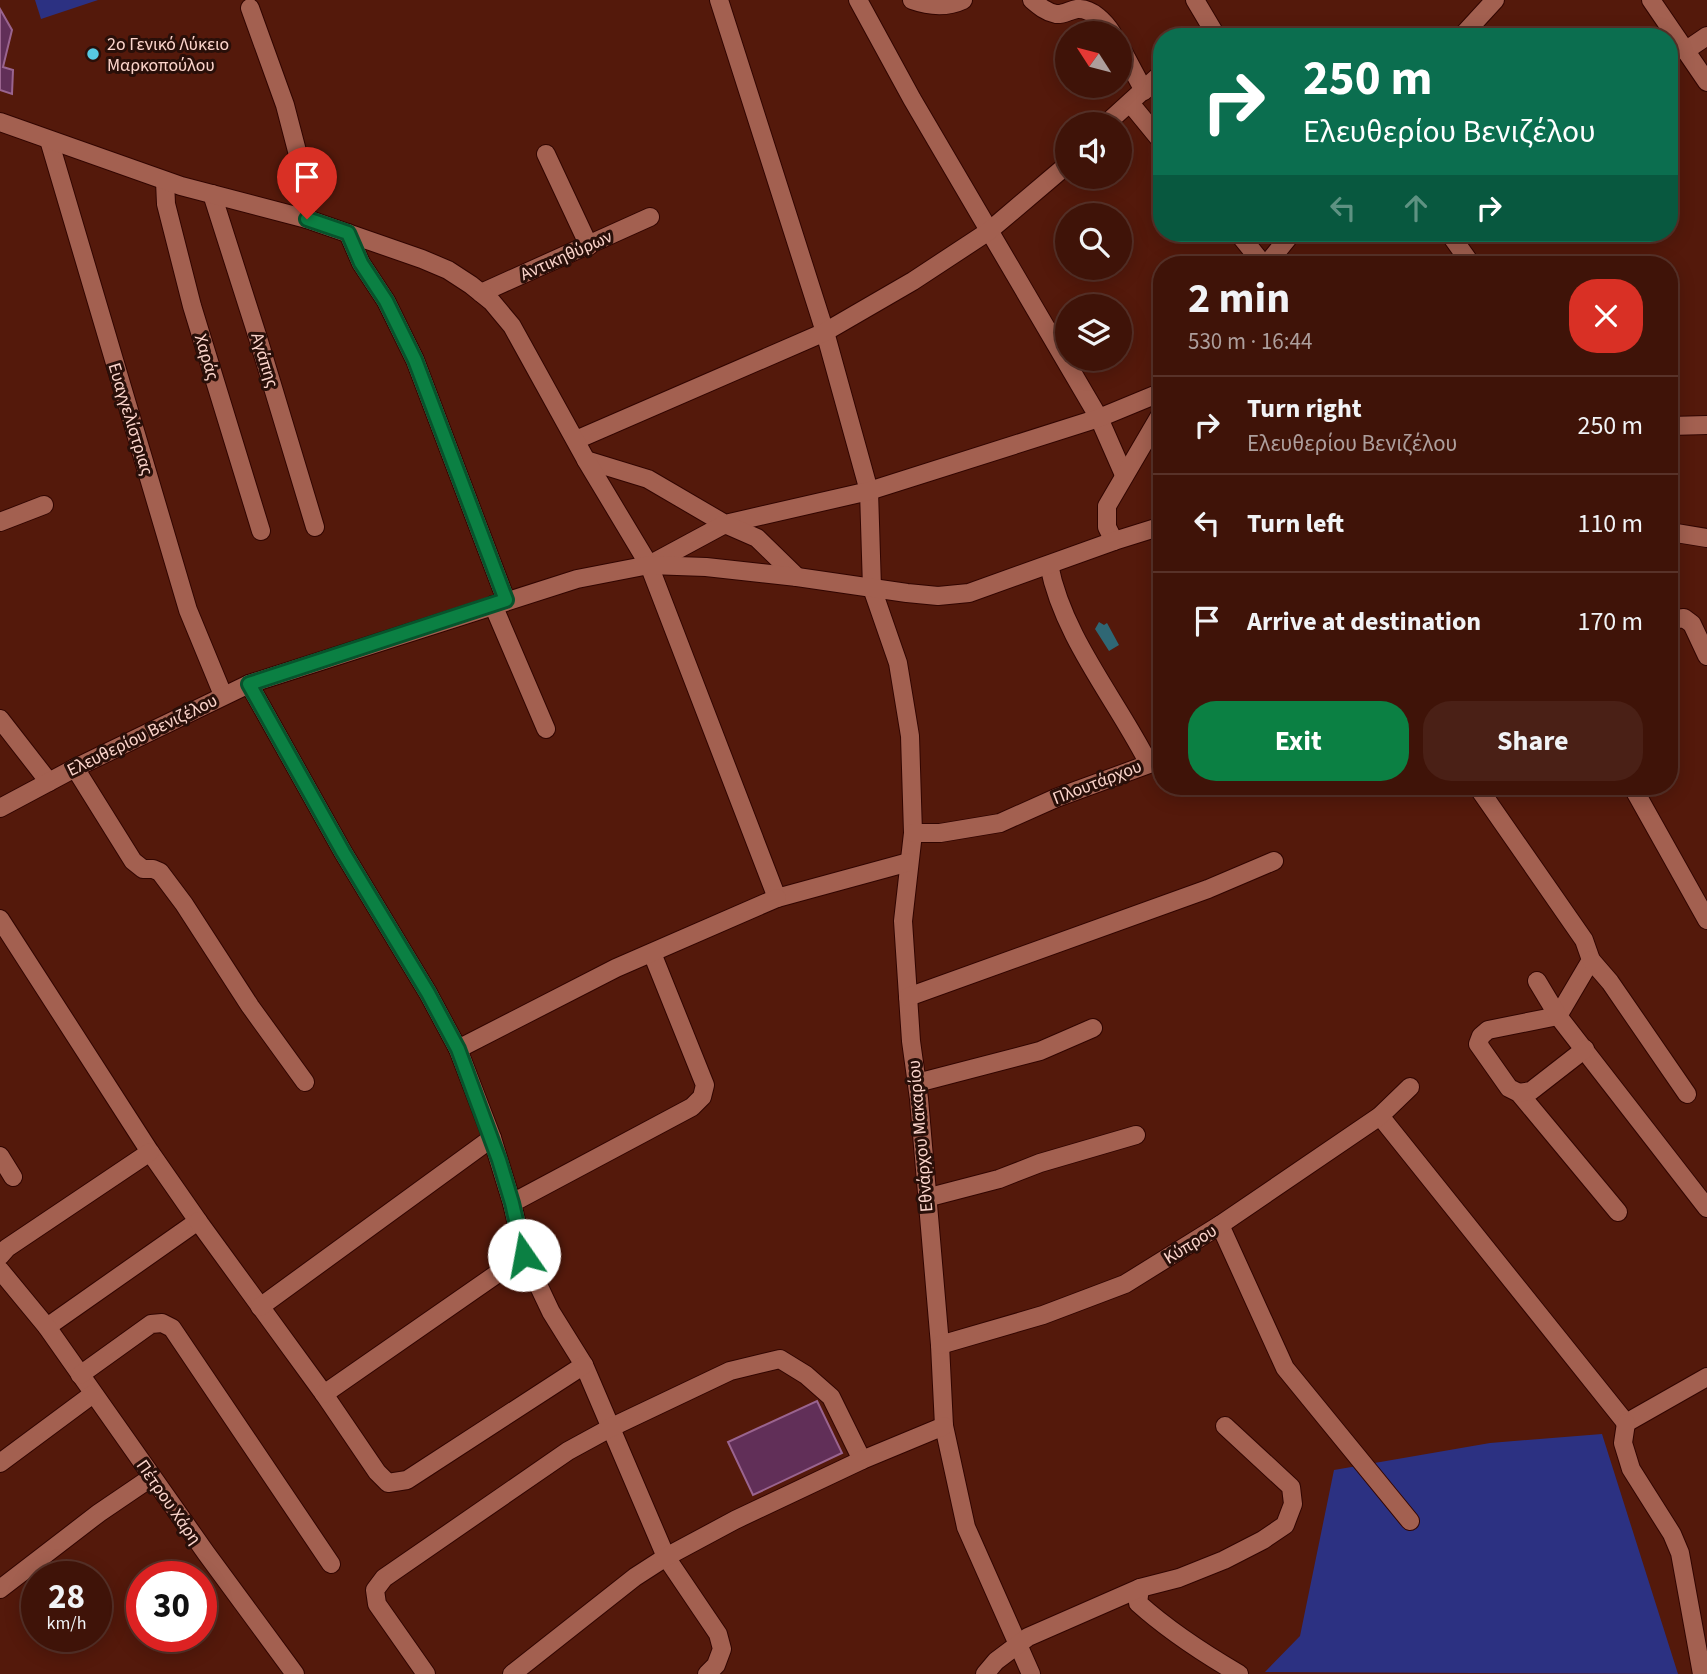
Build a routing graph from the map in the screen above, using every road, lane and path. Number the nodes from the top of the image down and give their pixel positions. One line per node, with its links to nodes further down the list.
1 (719, 0): 40 (street, Εθνάρχου Μακαρίου)
2 (858, 0): 32 (street)
3 (912, 0): 4 (street)
4 (963, 0)
5 (1032, 0): 10 (street)
6 (1195, 0): 11 (street)
7 (1494, 0): 12 (street)
8 (1651, 0): 13 (street)
9 (250, 8): 31 (street)
10 (1102, 21)
11 (1206, 28)
12 (1469, 28)
13 (1670, 28)
14 (1707, 36): 16 (street)
15 (1678, 40): 16 (street)
16 (1685, 51): 19 (street)
17 (1132, 68): 20 (street)
18 (1153, 82): 20 (street)
19 (1707, 82)
20 (1144, 91): 21 (street)
21 (1130, 103): 22 (street); 24 (street)
22 (1120, 112)
23 (0, 122): 25 (street)
24 (1153, 131)
25 (49, 140): 28 (street); 67 (street, Ευαγγελίστριας)
26 (546, 154): 36 (street)
27 (1055, 175): 32 (street)
28 (165, 181): 29 (street); 55 (street, Χαράς)
29 (212, 194): 31 (street); 53 (street, Αγάπης)
30 (650, 217): 36 (street, Αντικηθύρων)
31 (307, 219): 33 (street)
32 (989, 231): 40 (street); 42 (street)
33 (348, 233): 39 (street); 63 (street)
34 (1246, 242): 37 (street)
35 (1284, 242): 38 (street)
36 (589, 246): 39 (street, Αντικηθύρων)
37 (1258, 256)
38 (1272, 256)
39 (481, 293): 46 (street)
40 (825, 332): 46 (street); 49 (street, Εθνάρχου Μακαρίου)
41 (1153, 396): 42 (street)
42 (1099, 418): 48 (street); 49 (street)
43 (1707, 425): 44 (street)
44 (1678, 426)
45 (1153, 427): 48 (street)
46 (576, 440): 47 (street)
47 (586, 460): 52 (street); 59 (street)
48 (1124, 474): 58 (street)
49 (869, 491): 52 (street); 62 (street, Εθνάρχου Μακαρίου)
50 (44, 505): 51 (street)
51 (0, 522)
52 (725, 524): 59 (street); 61 (street)
53 (315, 527)
54 (1153, 529): 58 (street)
55 (261, 531)
56 (1678, 533): 57 (street)
57 (1707, 538)
58 (1114, 541): 60 (street)
59 (649, 565): 61 (street); 63 (street, Ελευθερίου Βενιζέλου); 80 (street)
60 (1049, 565): 62 (street); 70 (street, Πλουτάρχου)
61 (797, 577): 62 (street)
62 (872, 587): 77 (street, Εθνάρχου Μακαρίου)
63 (499, 602): 66 (street, Ελευθερίου Βενιζέλου); 69 (street)
64 (1678, 619): 65 (street)
65 (1707, 656)
66 (249, 684): 67 (street, Ελευθερίου Βενιζέλου); 89 (street)
67 (223, 695): 72 (street, Ελευθερίου Βενιζέλου)
68 (0, 719): 73 (street)
69 (546, 729)
70 (1153, 756)
71 (1153, 762): 77 (street, Πλουτάρχου)
72 (75, 768): 73 (street, Ελευθερίου Βενιζέλου); 91 (street)
73 (49, 782): 76 (street, Ελευθερίου Βενιζέλου)
74 (1484, 795): 84 (street)
75 (1637, 795): 82 (street)
76 (0, 808)
77 (913, 833): 79 (street, Εθνάρχου Μακαρίου)
78 (1274, 861): 86 (street)
79 (909, 862): 80 (street); 86 (street, Εθνάρχου Μακαρίου)
80 (777, 898): 83 (street)
81 (0, 919): 99 (street)
82 (1707, 920)
83 (652, 953): 89 (street); 103 (street)
84 (1591, 960): 87 (street); 95 (street)
85 (1537, 981): 87 (street)
86 (908, 997): 92 (street, Εθνάρχου Μακαρίου)
87 (1558, 1016): 90 (street); 94 (street)
88 (1093, 1028): 92 (street)
89 (458, 1049): 98 (street)
90 (1585, 1049): 94 (street); 104 (street)
91 (305, 1083)
92 (917, 1083): 102 (street, Εθνάρχου Μακαρίου)
93 (1410, 1087): 96 (street, Κύπρου)
94 (1518, 1093): 105 (street)
95 (1687, 1094)
96 (1380, 1115): 107 (street, Κύπρου); 119 (street)
97 (1136, 1135): 102 (street)
98 (492, 1138): 103 (street); 111 (street)
99 (150, 1152): 106 (street); 109 (street)
100 (0, 1156): 101 (street)
101 (13, 1177)
102 (926, 1198): 113 (street, Εθνάρχου Μακαρίου)
103 (512, 1203): 108 (street)
104 (1707, 1208)
105 (1619, 1212)
106 (198, 1221): 111 (street); 112 (street)
107 (1220, 1225): 113 (street, Κύπρου); 126 (street)
108 (524, 1255): 114 (street); 118 (street)
109 (0, 1256)
110 (0, 1270): 112 (street, Πέτρου Χάρη)
111 (260, 1307): 118 (street)
112 (47, 1328): 115 (street, Πέτρου Χάρη)
113 (940, 1345): 120 (street, Εθνάρχου Μακαρίου)
114 (584, 1365): 118 (street); 122 (street)
115 (80, 1375): 117 (street, Πέτρου Χάρη); 128 (street)
116 (1707, 1377): 119 (street)
117 (93, 1394): 124 (street); 125 (street, Πέτρου Χάρη)
118 (324, 1394)
119 (1626, 1423): 139 (street)
120 (944, 1426): 123 (street); 131 (street, Εθνάρχου Μακαρίου)
121 (1225, 1426): 130 (street)
122 (612, 1427): 123 (street); 127 (street); 133 (street)
123 (862, 1460): 127 (street)
124 (0, 1463)
125 (152, 1477): 129 (street); 132 (street, Πέτρου Χάρη)
126 (1410, 1521)
127 (666, 1557): 134 (street); 135 (street)
128 (331, 1564)
129 (0, 1588)
130 (1140, 1588): 131 (street); 138 (street)
131 (1016, 1645): 136 (street); 137 (street, Εθνάρχου Μακαρίου)
132 (295, 1674)
133 (425, 1674)
134 (512, 1674)
135 (707, 1674)
136 (985, 1674)
137 (1031, 1674)
138 (1239, 1674)
139 (1702, 1674)

